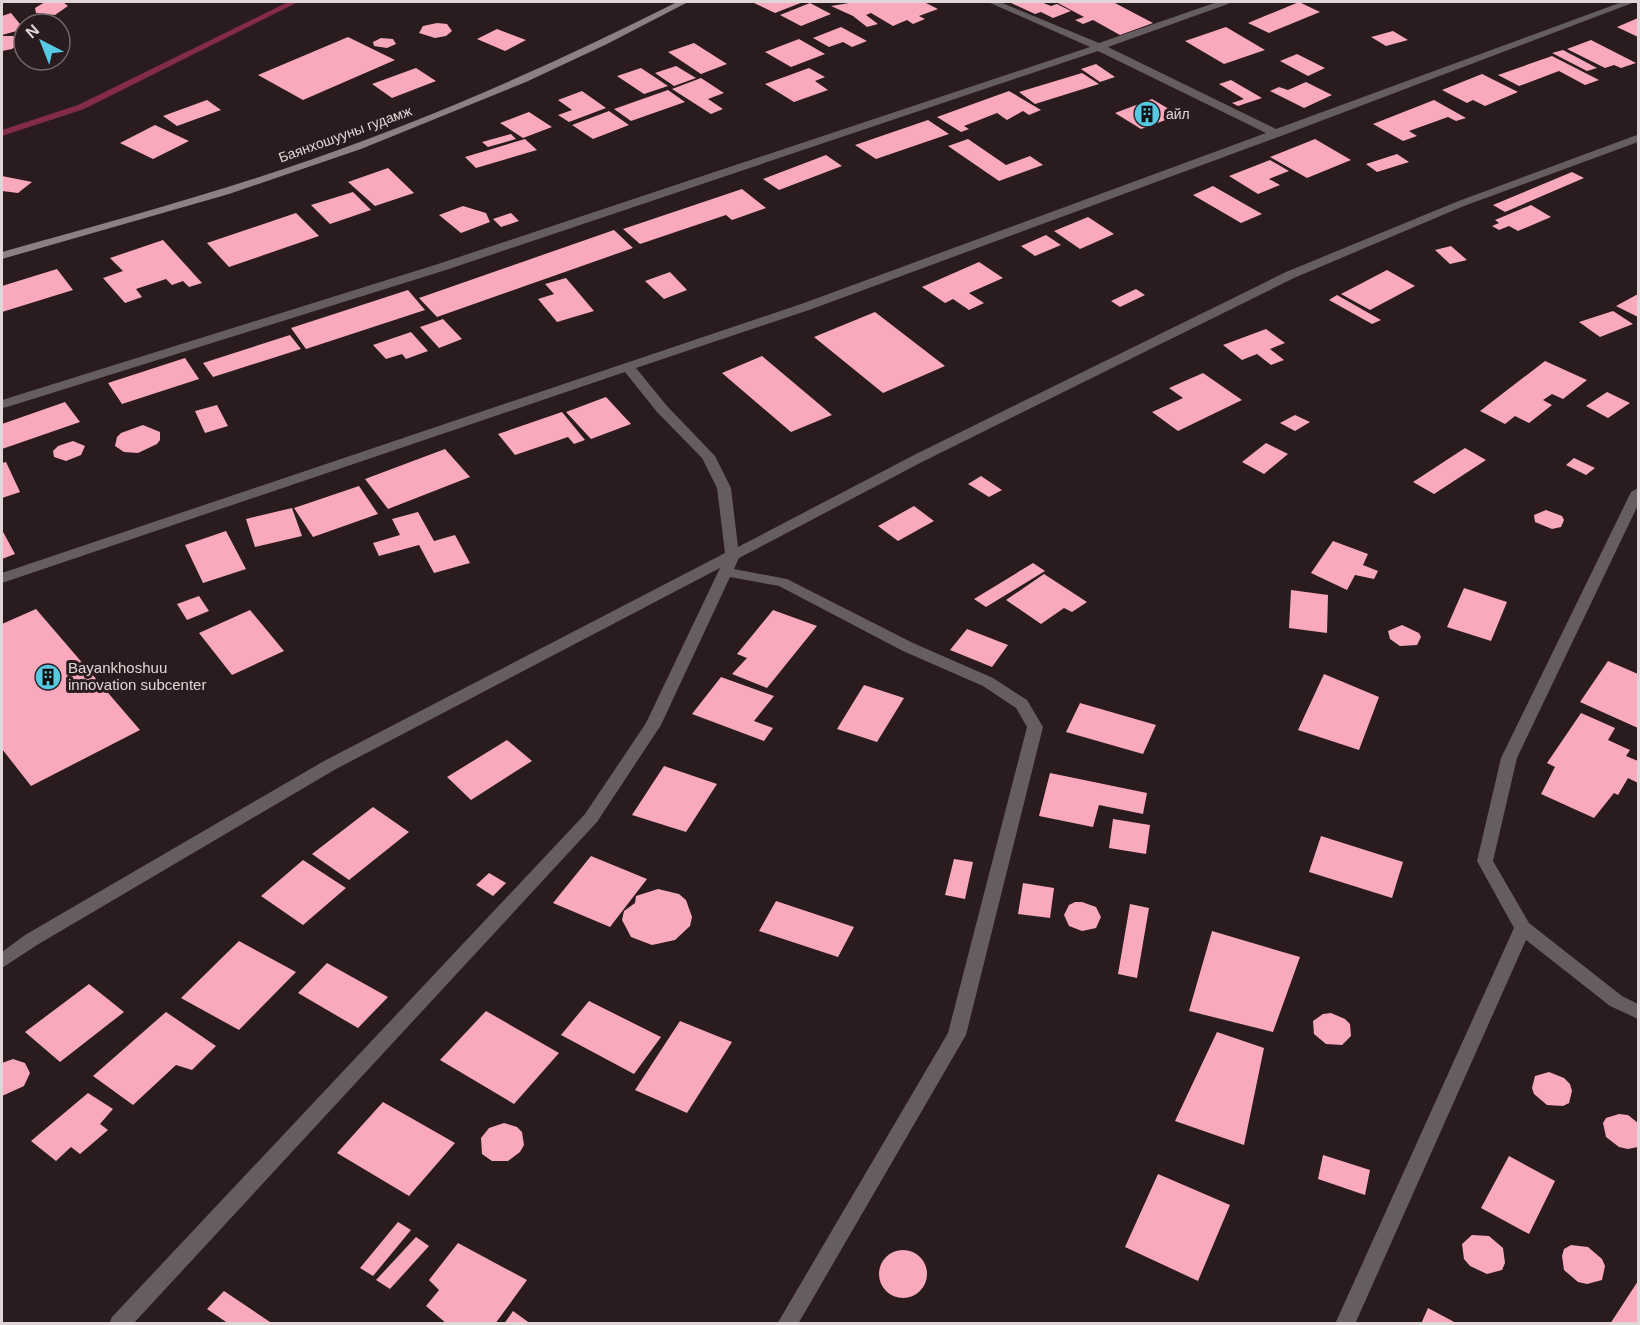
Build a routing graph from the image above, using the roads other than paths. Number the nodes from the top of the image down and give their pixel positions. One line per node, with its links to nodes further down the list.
1 (683, 2): 8 (main road, Баянхошууны гудамж)
2 (993, 2): 5 (street)
3 (1225, 2): 5 (street)
4 (1630, 2): 6 (street)
5 (1099, 47): 6 (street); 10 (street)
6 (1277, 134): 9 (street)
7 (1638, 138): 12 (street)
8 (2, 256)
9 (628, 367): 12 (street); 13 (street)
10 (2, 404)
11 (1638, 492): 14 (street)
12 (729, 564): 15 (street); 17 (street); 18 (street)
13 (2, 578)
14 (1523, 928): 16 (street); 19 (street)
15 (2, 961)
16 (1638, 1012)
17 (119, 1323)
18 (787, 1323)
19 (1345, 1323)

